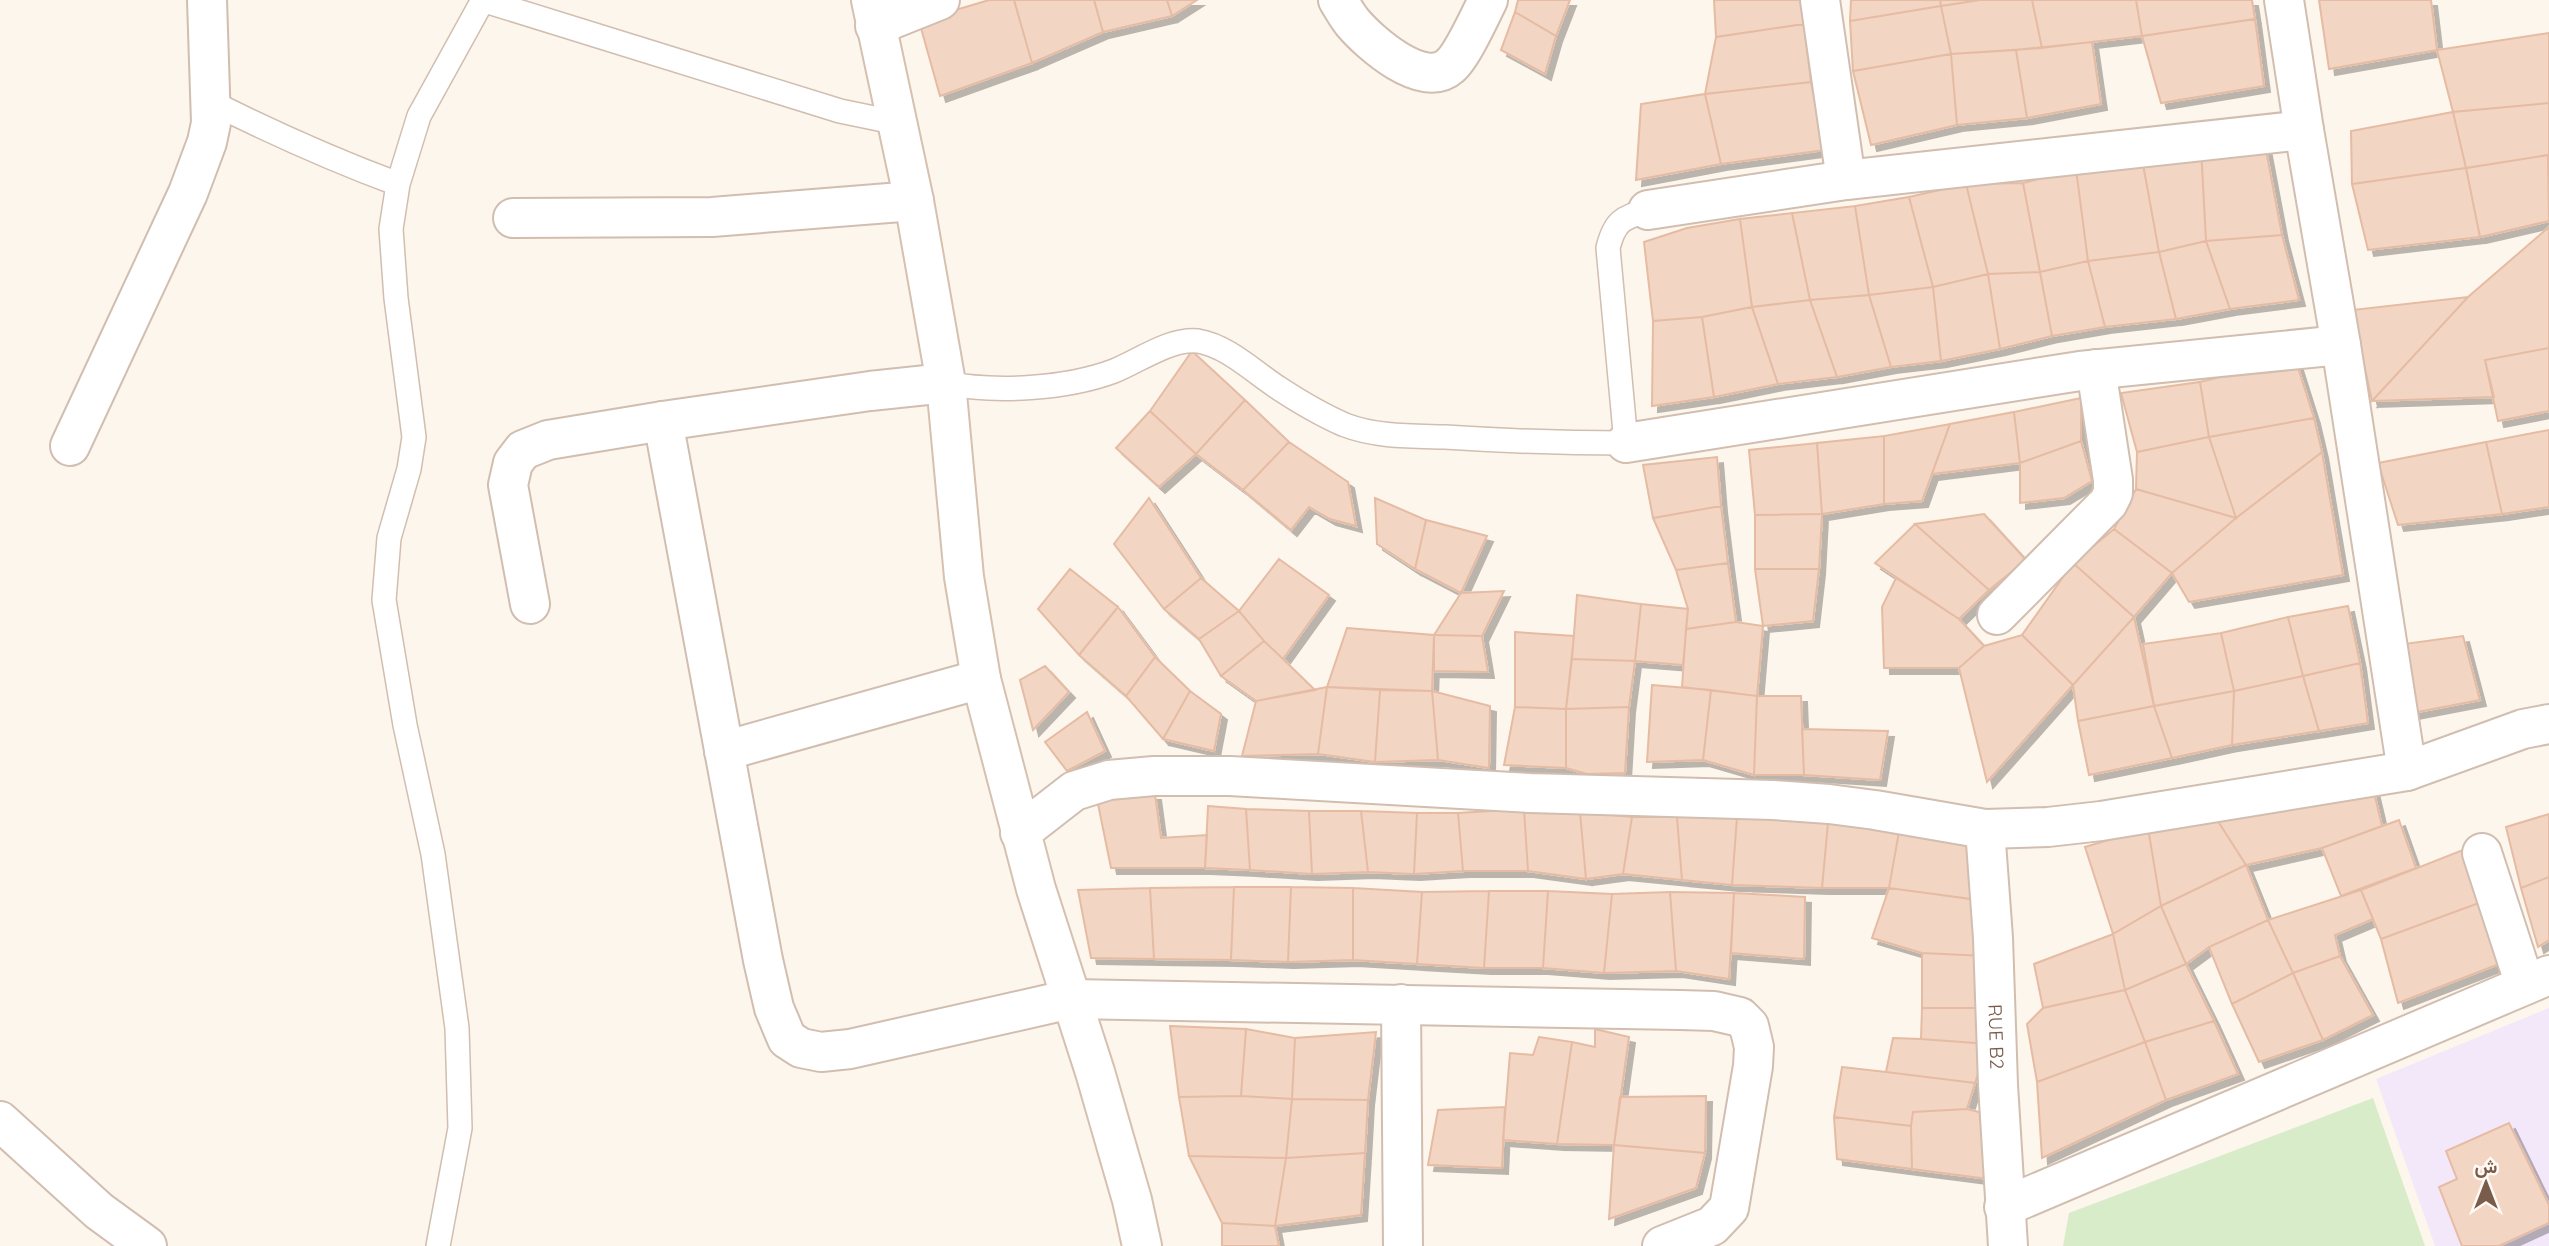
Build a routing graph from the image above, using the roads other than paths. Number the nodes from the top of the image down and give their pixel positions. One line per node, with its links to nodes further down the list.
1 (207, 0): 9 (street)
2 (482, 0): 10 (lane); 13 (lane)
3 (940, 0): 8 (street)
4 (1338, 0): 5 (street)
5 (1488, 0)
6 (1820, 0): 12 (street)
7 (2284, 0): 11 (street)
8 (873, 13): 10 (street)
9 (209, 100): 13 (lane); 22 (street)
10 (898, 123): 14 (street)
11 (2304, 130): 12 (street); 17 (street)
12 (1846, 180): 15 (street)
13 (398, 184): 38 (lane)
14 (914, 201): 16 (street); 19 (street)
15 (1648, 210): 21 (lane)
16 (513, 218)
17 (2342, 345): 18 (street); 28 (street)
18 (2096, 369): 21 (street); 24 (street)
19 (946, 383): 20 (street); 21 (lane); 25 (street)
20 (663, 421): 23 (street); 27 (street)
21 (1626, 443)
22 (70, 446)
23 (530, 604)
24 (1997, 615)
25 (981, 679): 27 (street); 30 (street)
26 (2549, 724): 28 (street)
27 (724, 751): 33 (street)
28 (2407, 771): 29 (street)
29 (1985, 829): 30 (street); 36 (street, RUE B2)
30 (1020, 832): 33 (street)
31 (2482, 853): 32 (street)
32 (2537, 980): 36 (street)
33 (1071, 999): 34 (street); 39 (street)
34 (1401, 1004): 40 (street); 41 (street)
35 (0, 1121): 37 (street)
36 (2004, 1207): 42 (street, RUE B2)
37 (147, 1246)
38 (438, 1246)
39 (1142, 1246)
40 (1403, 1246)
41 (1662, 1246)
42 (2008, 1246)

